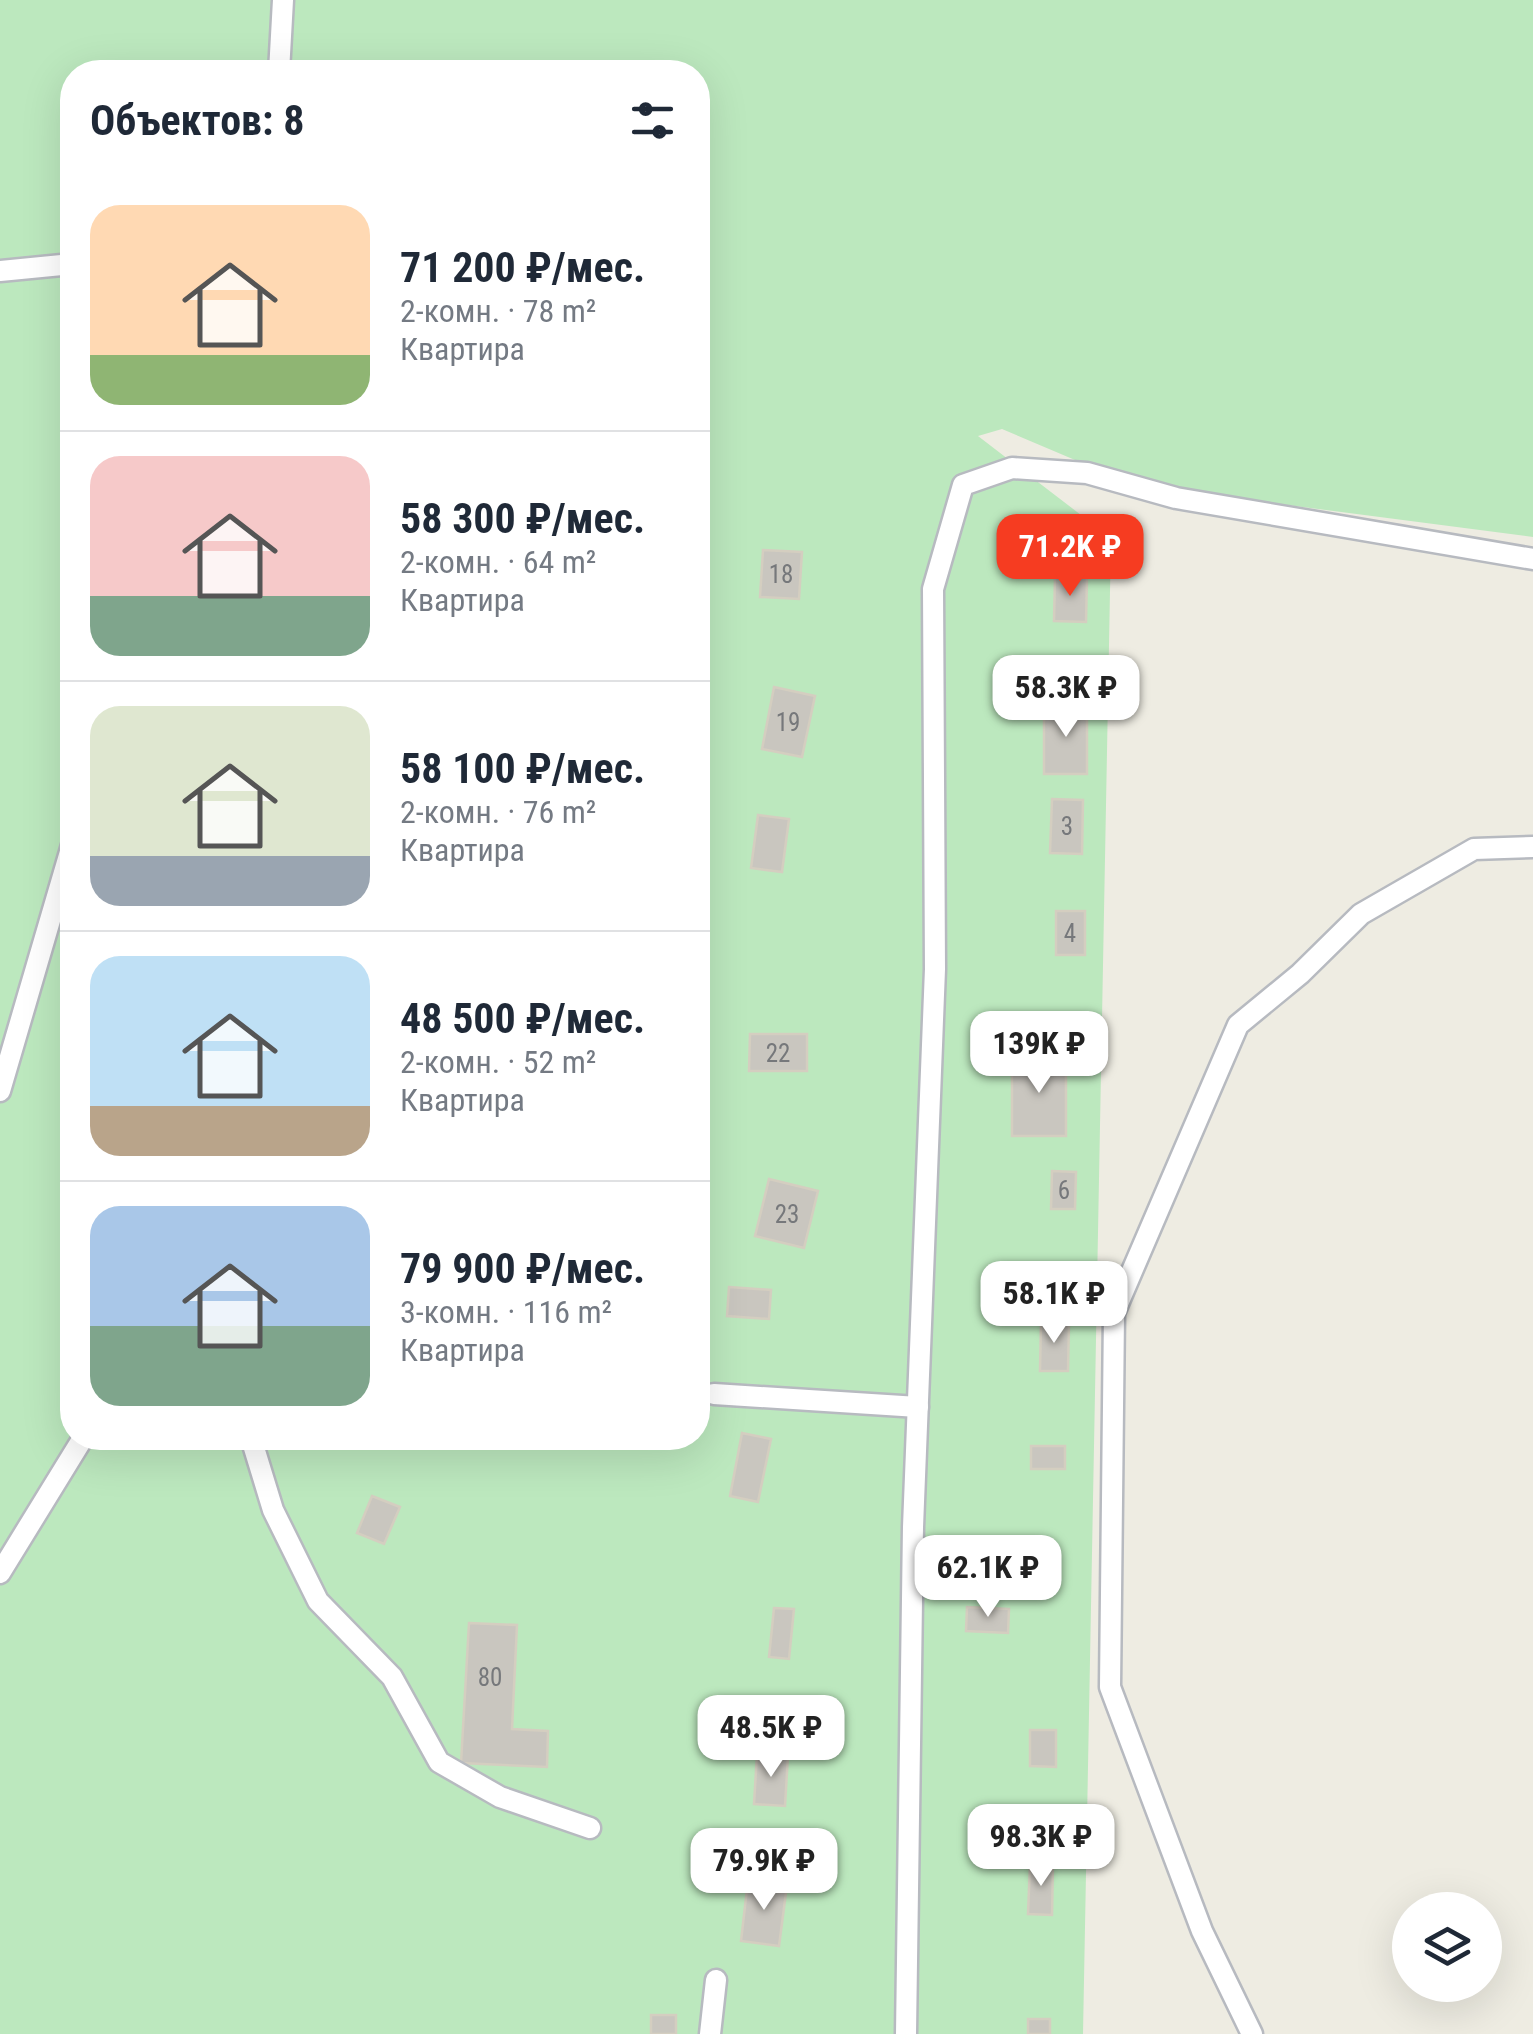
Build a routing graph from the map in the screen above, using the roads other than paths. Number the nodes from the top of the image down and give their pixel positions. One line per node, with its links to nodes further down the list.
1 (283, 0): 2 (lane)
2 (280, 60)
3 (60, 265): 4 (lane)
4 (0, 271)
5 (1533, 558): 10 (lane)
6 (1533, 847): 18 (lane)
7 (60, 886): 8 (lane)
8 (0, 1091)
9 (714, 1394): 10 (lane)
10 (918, 1407): 17 (lane)
11 (75, 1450): 13 (lane)
12 (255, 1450): 14 (lane)
13 (0, 1573)
14 (590, 1828)
15 (716, 1980): 16 (lane)
16 (710, 2034)
17 (906, 2034)
18 (1252, 2034)

